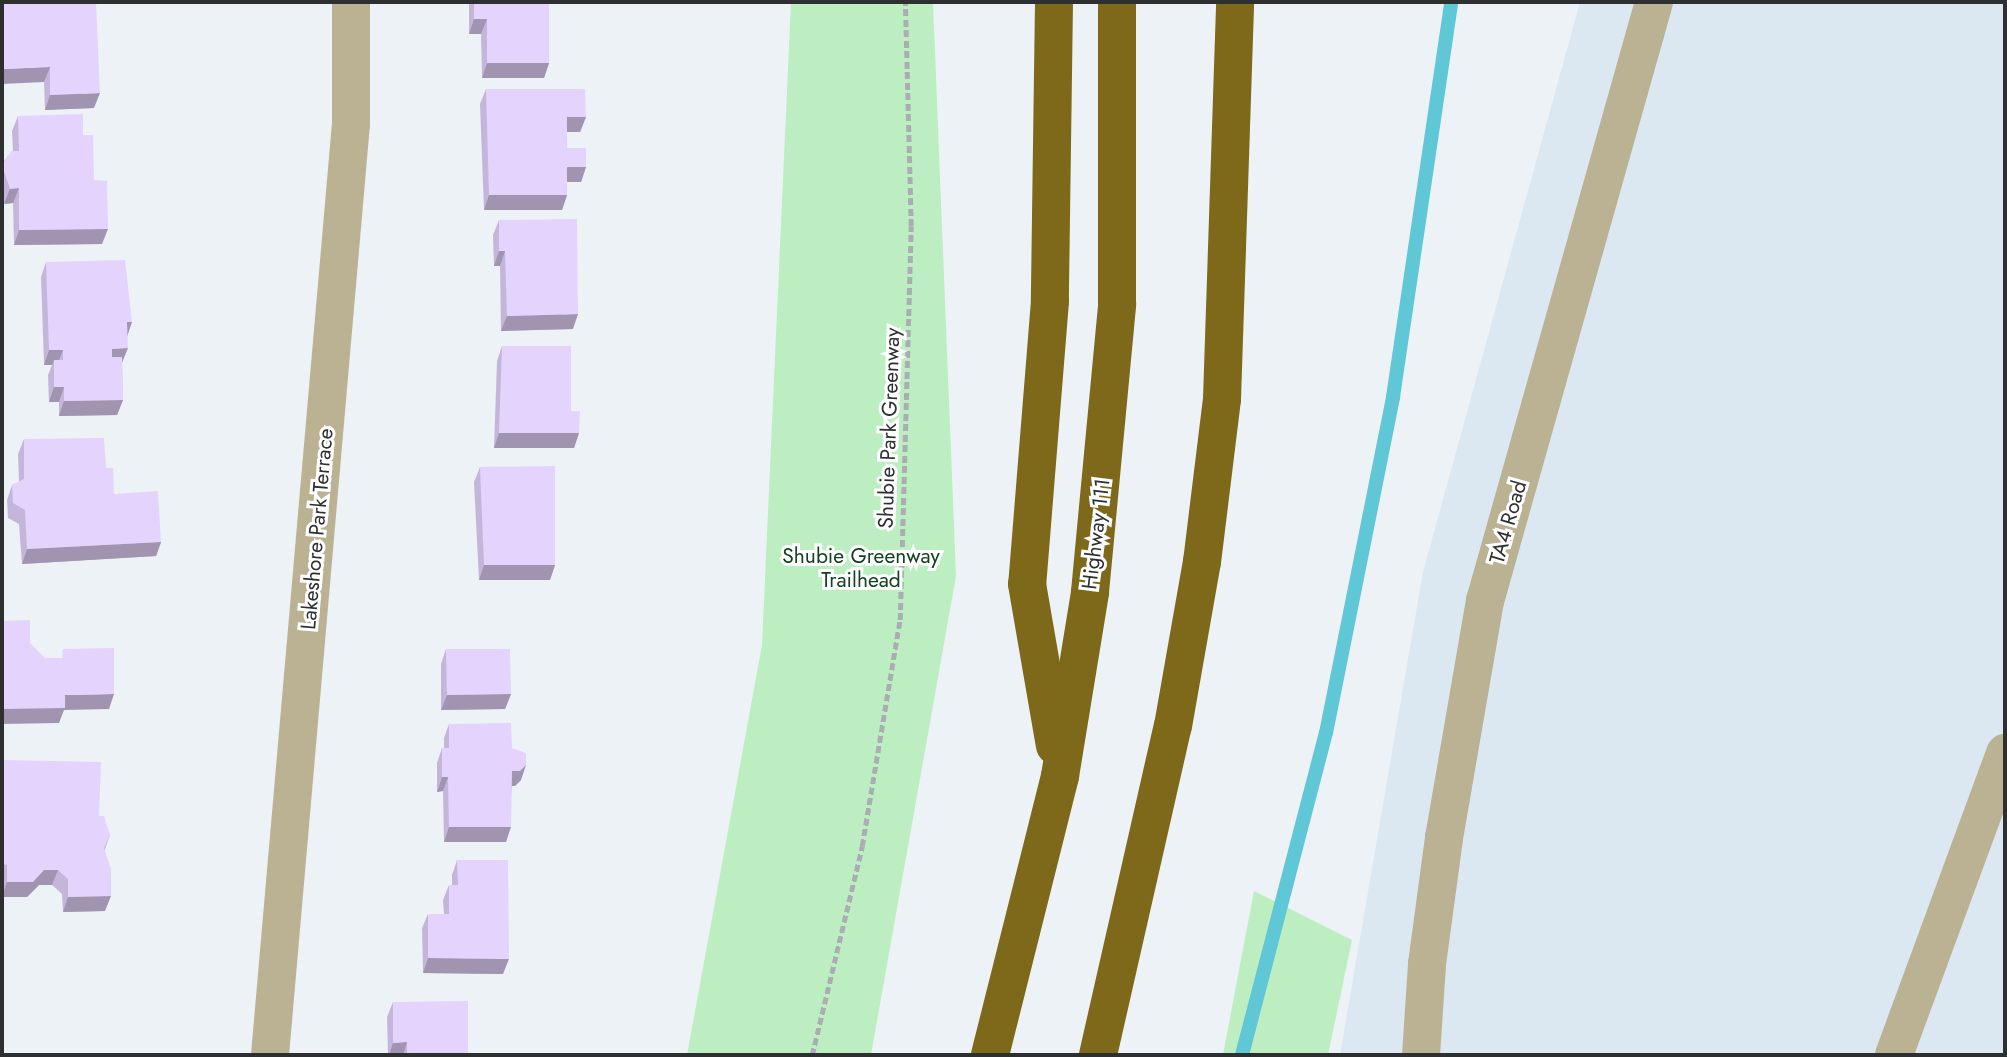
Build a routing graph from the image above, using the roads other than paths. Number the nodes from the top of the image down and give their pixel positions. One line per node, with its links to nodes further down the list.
1 (351, 2): 10 (street, Lakeshore Park Terrace)
2 (1054, 2): 9 (highway)
3 (1117, 2): 9 (highway, Highway 111)
4 (1235, 2): 7 (highway)
5 (1246, 2): 7 (highway)
6 (1654, 2): 13 (street, TA4 Road)
7 (1233, 87): 12 (highway)
8 (2002, 774): 14 (street)
9 (1060, 776): 11 (highway, Highway 111)
10 (270, 1055)
11 (990, 1055)
12 (1098, 1055)
13 (1421, 1055)
14 (1894, 1055)

